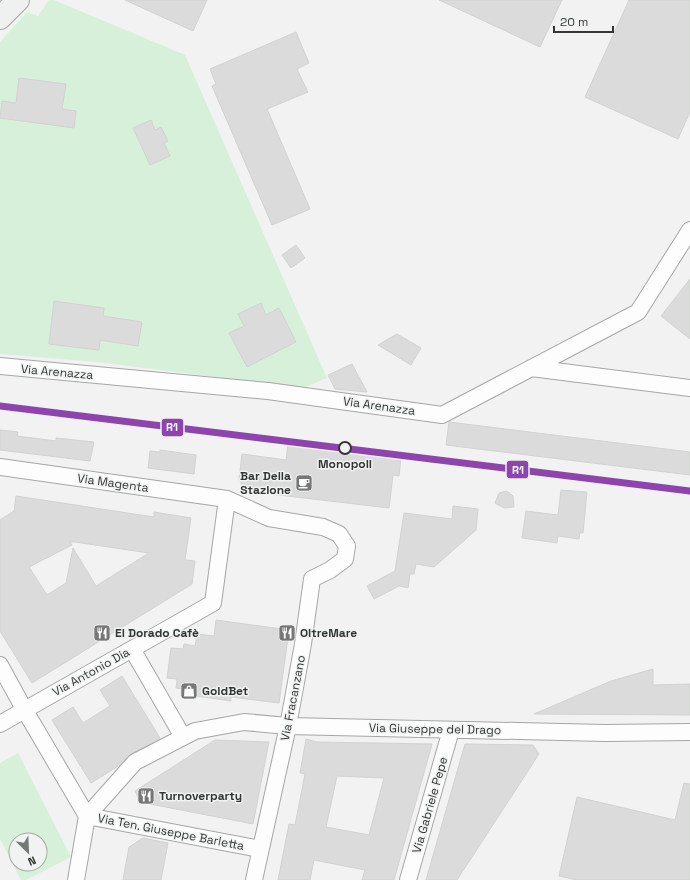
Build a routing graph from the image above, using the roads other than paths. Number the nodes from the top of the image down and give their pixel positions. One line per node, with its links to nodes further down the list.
1 (18, 0): 2 (street)
2 (0, 18)
3 (690, 230): 5 (street, Via Arenazza)
4 (0, 366): 5 (street, Via Arenazza)
5 (531, 368): 6 (street)
6 (690, 388)
7 (0, 467): 8 (street, Via Magenta)
8 (227, 499): 9 (street, Via Antonio Dia); 13 (street, Via Fracanzano)
9 (132, 649): 11 (street, Via Antonio Dia); 16 (street)
10 (0, 665): 11 (street, Via Ten. Giuseppe Barletta)
11 (24, 709): 12 (street, Via Antonio Dia); 17 (street, Via Ten. Giuseppe Barletta)
12 (0, 724)
13 (288, 726): 14 (street, Via Giuseppe del Drago); 16 (street, Via Giuseppe del Drago); 18 (street, Via Fracanzano)
14 (451, 730): 15 (street, Via Giuseppe del Drago); 21 (street, Via Gabriele Pepe)
15 (690, 732)
16 (183, 737): 17 (street, Via Giuseppe del Drago)
17 (88, 816): 18 (street, Via Ten. Giuseppe Barletta); 19 (street)
18 (260, 849): 20 (street, Via Fracanzano)
19 (76, 880)
20 (254, 880)
21 (408, 880)

